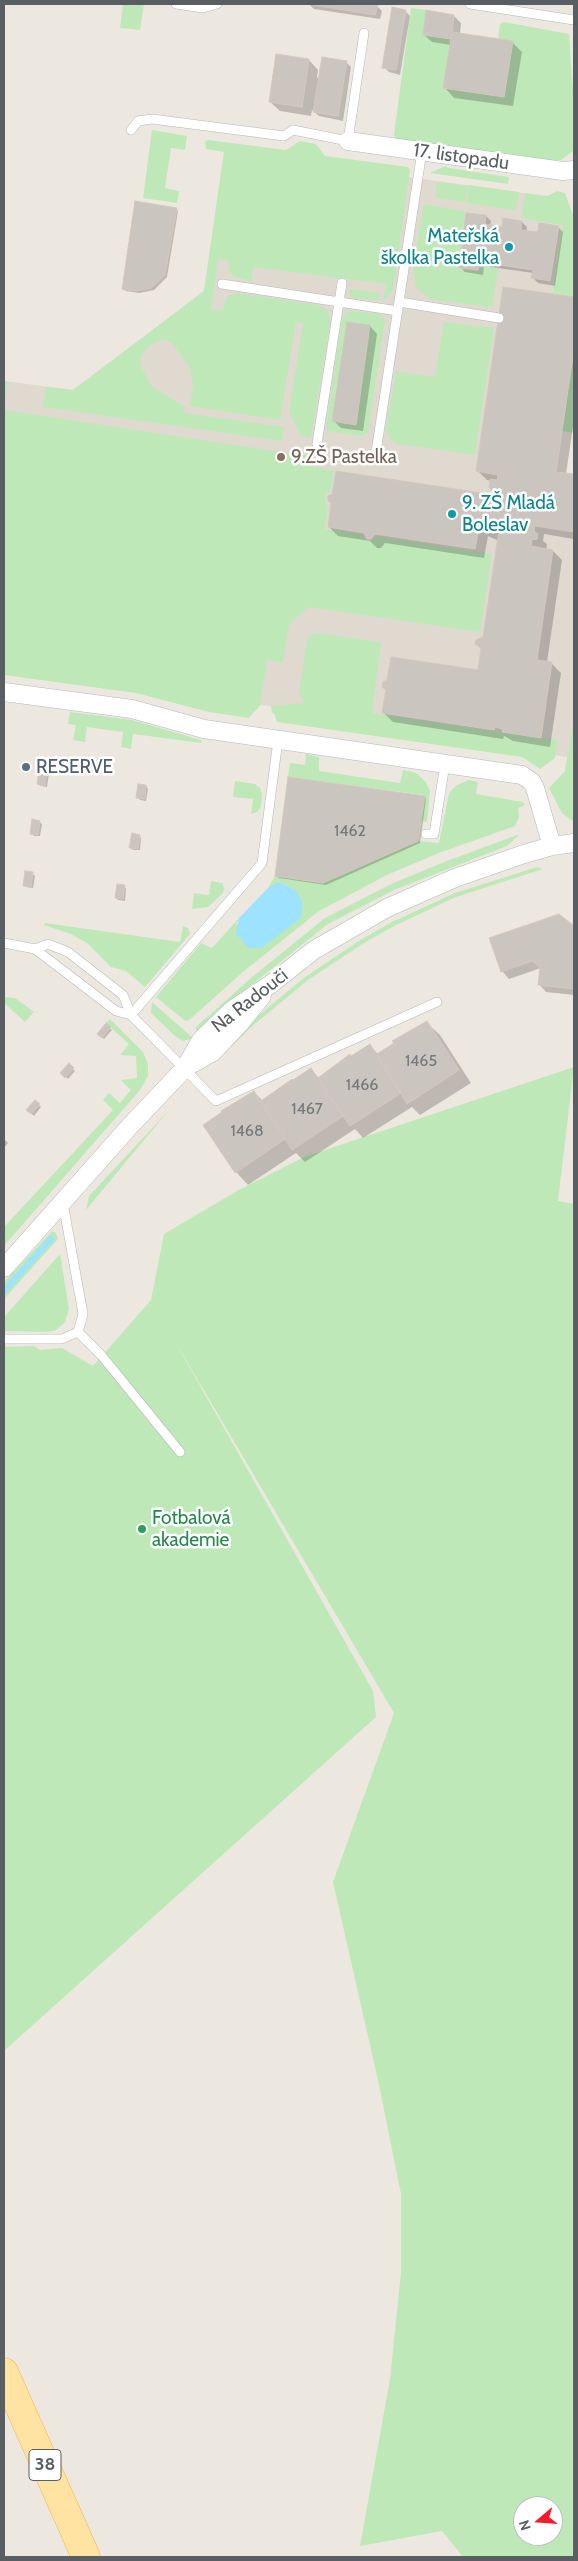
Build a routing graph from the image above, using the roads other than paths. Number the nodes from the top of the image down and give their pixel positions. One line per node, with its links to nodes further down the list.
1 (176, 4): 2 (lane)
2 (217, 4)
3 (470, 4): 5 (lane)
4 (535, 4): 5 (lane)
5 (544, 15): 6 (lane)
6 (574, 20)
7 (364, 33): 9 (lane)
8 (131, 130): 9 (lane)
9 (348, 141): 10 (street, 17. listopadu)
10 (422, 152): 11 (street, 17. listopadu); 15 (lane)
11 (574, 170)
12 (342, 283): 14 (lane)
13 (222, 284): 14 (lane)
14 (340, 302): 15 (lane); 17 (lane)
15 (399, 307): 16 (lane); 18 (lane)
16 (499, 318)
17 (318, 444)
18 (376, 452)
19 (4, 692): 20 (street)
20 (278, 740): 21 (street); 28 (lane)
21 (445, 764): 22 (lane); 24 (street)
22 (426, 834)
23 (574, 843): 24 (street, Na Radouči)
24 (552, 846): 29 (street, Na Radouči)
25 (4, 943): 26 (lane)
26 (35, 949): 28 (lane); 28 (lane)
27 (437, 1002): 29 (lane)
28 (131, 1015): 29 (lane)
29 (185, 1068): 30 (street)
30 (63, 1202): 31 (street); 32 (lane)
31 (4, 1268)
32 (78, 1332): 33 (lane); 34 (lane)
33 (4, 1339)
34 (180, 1452)
35 (4, 2372): 36 (main road, 38)
36 (86, 2557)

